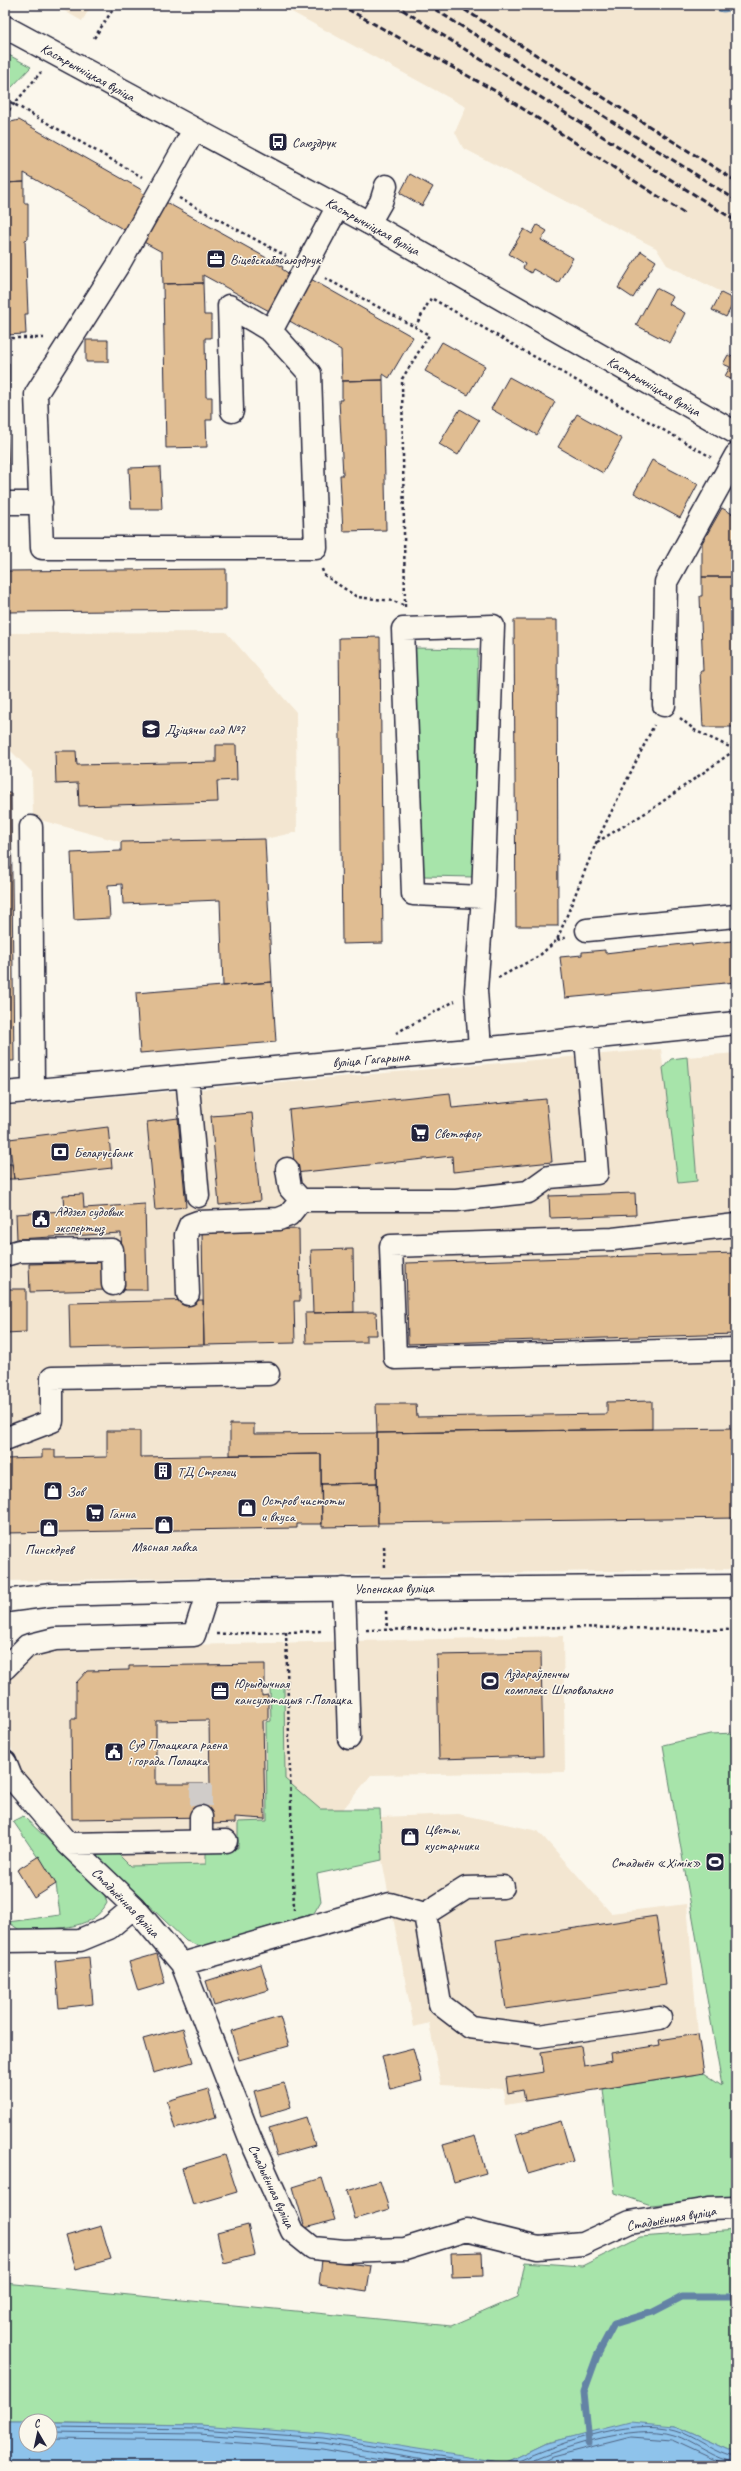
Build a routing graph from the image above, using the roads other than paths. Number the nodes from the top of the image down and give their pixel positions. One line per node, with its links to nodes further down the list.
1 (5, 27): 2 (street, Кастрычніцкая вуліца)
2 (194, 130): 4 (street, Кастрычніцкая вуліца); 11 (street)
3 (386, 186): 5 (street)
4 (338, 206): 5 (street, Кастрычніцкая вуліца); 6 (street)
5 (369, 222): 8 (street, Кастрычніцкая вуліца)
6 (271, 331): 7 (street); 11 (street)
7 (232, 411)
8 (736, 433)
9 (732, 461): 12 (street)
10 (5, 503): 11 (street)
11 (41, 503)
12 (664, 705)
13 (31, 827): 21 (street)
14 (483, 897): 14 (street); 19 (street)
15 (736, 916): 16 (street)
16 (587, 930)
17 (736, 1022): 18 (street, вуліца Гагарына)
18 (586, 1038): 19 (street, вуліца Гагарына); 25 (street)
19 (480, 1049): 20 (street, вуліца Гагарына)
20 (188, 1076): 21 (street, вуліца Гагарына); 24 (street)
21 (33, 1090): 22 (street, вуліца Гагарына)
22 (5, 1093)
23 (287, 1169): 25 (street)
24 (198, 1196)
25 (302, 1200): 29 (street)
26 (736, 1225): 30 (street)
27 (5, 1255): 28 (street)
28 (113, 1284)
29 (188, 1294)
30 (736, 1349)
31 (268, 1374): 32 (street)
32 (5, 1439)
33 (736, 1586): 34 (street, Успенская вуліца)
34 (344, 1589): 36 (street, Успенская вуліца); 40 (street)
35 (5, 1591): 37 (street, Успенская вуліца)
36 (208, 1591): 37 (street, Успенская вуліца); 39 (street)
37 (51, 1595): 38 (street, Успенская вуліца)
38 (5, 1601)
39 (5, 1668)
40 (349, 1738)
41 (5, 1762): 45 (street, Стадыённая вуліца)
42 (201, 1817): 43 (street)
43 (201, 1841): 44 (street); 45 (street)
44 (226, 1841)
45 (68, 1844): 47 (street, Стадыённая вуліца)
46 (503, 1887): 48 (street)
47 (134, 1907): 49 (street); 50 (street, Стадыённая вуліца)
48 (425, 1914): 50 (street); 51 (street)
49 (5, 1941)
50 (182, 1964): 52 (street, Стадыённая вуліца)
51 (660, 2018)
52 (736, 2208)

